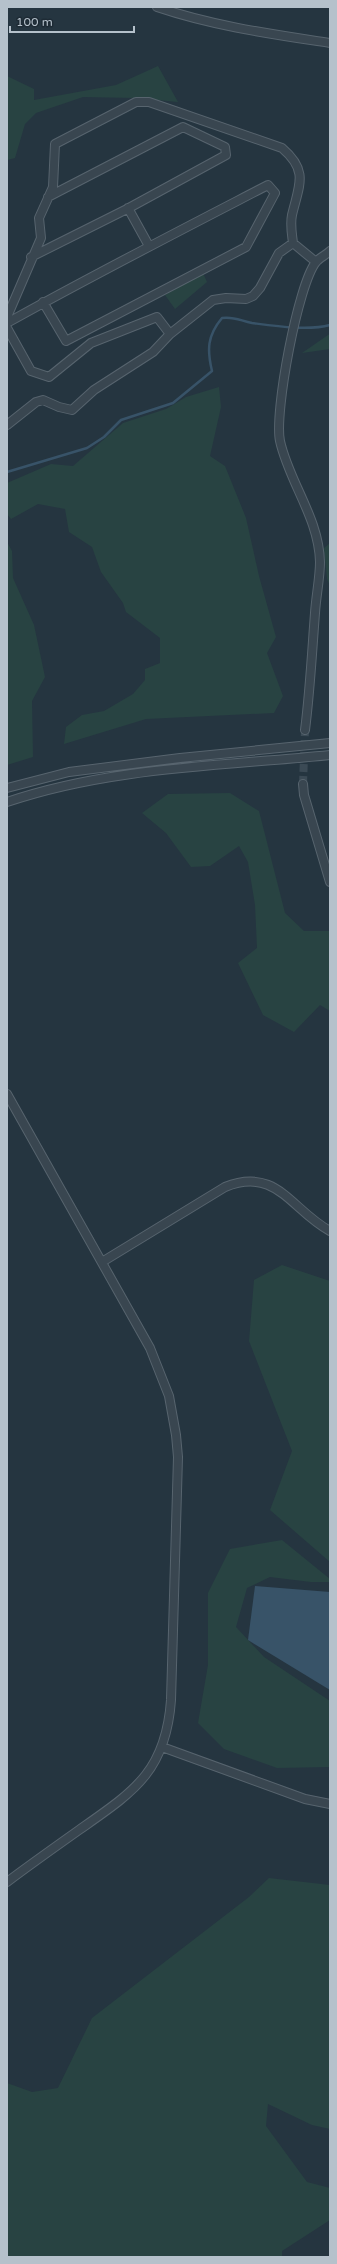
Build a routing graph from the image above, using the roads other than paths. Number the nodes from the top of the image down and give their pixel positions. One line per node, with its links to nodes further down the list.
1 (157, 7): 2 (street)
2 (330, 43)
3 (48, 197): 4 (street); 5 (street); 8 (street)
4 (128, 208): 6 (street); 8 (street)
5 (293, 243): 9 (street); 14 (street)
6 (149, 246): 10 (street); 10 (street)
7 (330, 251): 9 (street)
8 (31, 257): 11 (street)
9 (316, 262): 16 (street)
10 (44, 302): 12 (street)
11 (7, 317)
12 (7, 322)
13 (7, 328): 14 (street)
14 (170, 334): 15 (street)
15 (7, 424)
16 (306, 730)
17 (330, 743): 20 (street)
18 (330, 755): 21 (street)
19 (303, 784): 22 (street)
20 (7, 788)
21 (7, 802)
22 (330, 882)
23 (7, 1094): 25 (street)
24 (330, 1231): 25 (street)
25 (102, 1262): 26 (street)
26 (162, 1747): 27 (street); 28 (street)
27 (330, 1804)
28 (7, 1882)

